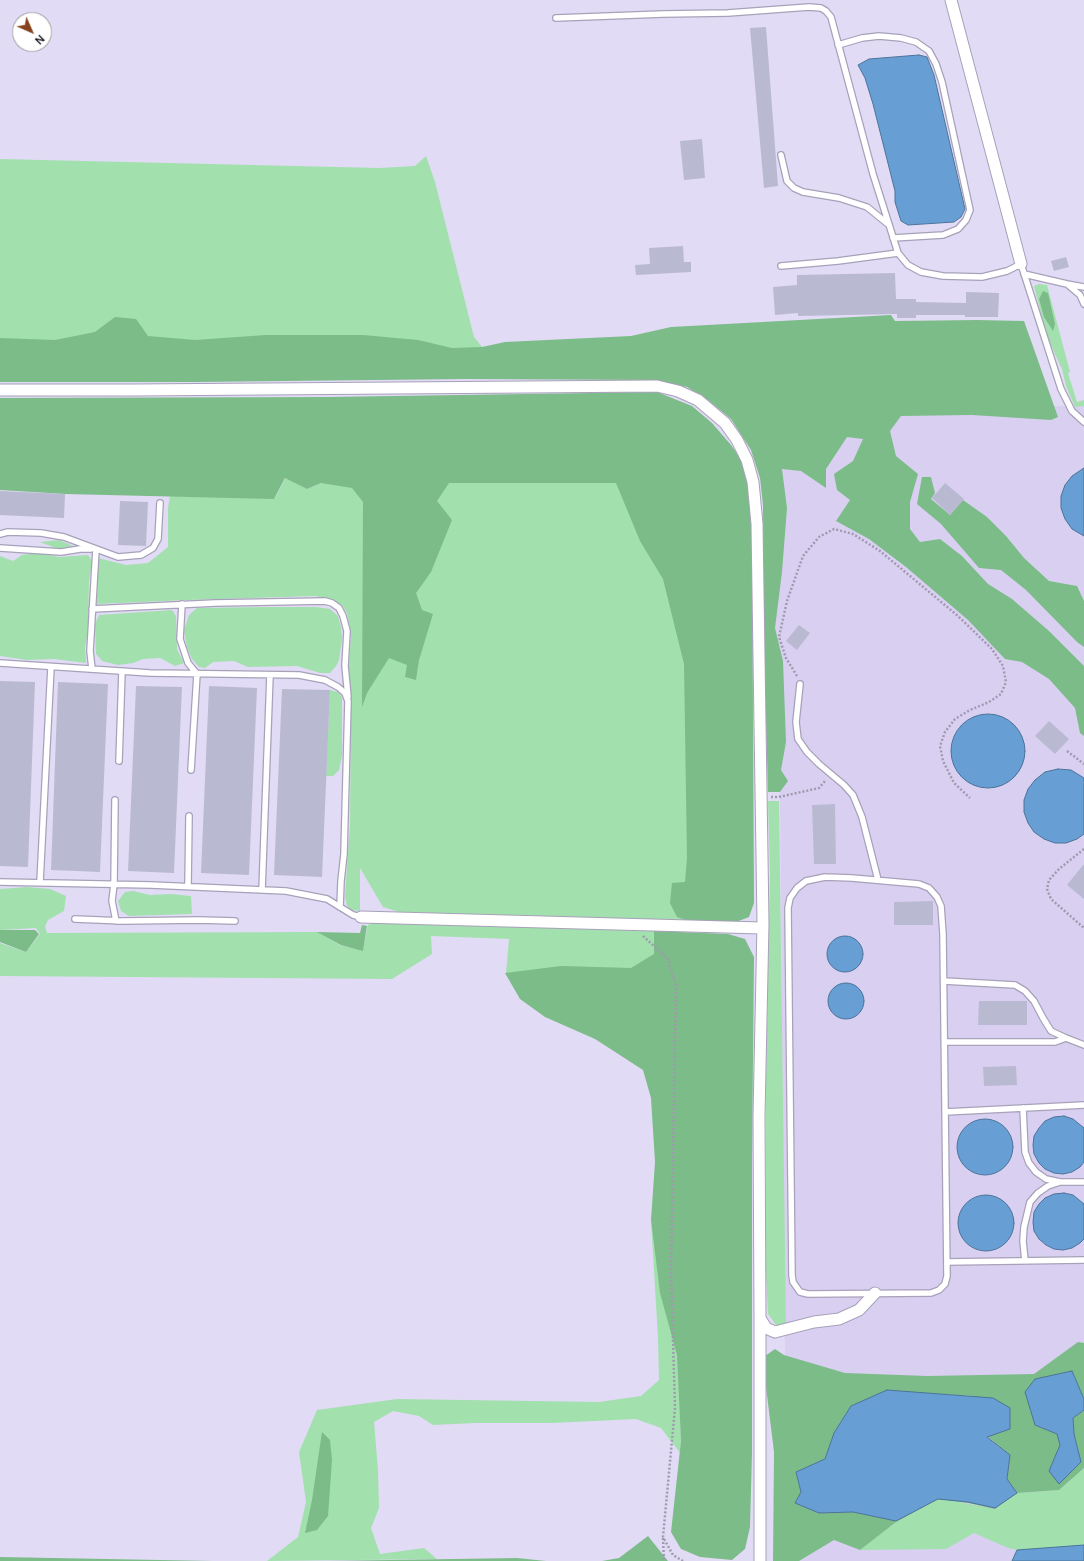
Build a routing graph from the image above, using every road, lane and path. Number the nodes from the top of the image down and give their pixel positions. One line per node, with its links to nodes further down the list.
1 (951, 0): 9 (street)
2 (556, 18): 3 (lane)
3 (838, 45): 5 (lane); 6 (lane)
4 (781, 155): 5 (lane)
5 (888, 224): 6 (lane)
6 (893, 238): 7 (lane)
7 (898, 253): 8 (lane); 9 (lane)
8 (781, 266)
9 (1022, 269): 10 (lane); 14 (lane)
10 (1067, 284): 11 (lane); 12 (lane)
11 (1084, 287)
12 (1084, 304)
13 (0, 390): 34 (street)
14 (1084, 422)
15 (160, 503): 18 (lane)
16 (0, 534): 18 (lane)
17 (0, 548): 18 (lane)
18 (96, 549): 20 (lane)
19 (182, 604): 20 (lane); 25 (lane); 28 (lane)
20 (92, 609): 23 (lane)
21 (0, 663): 22 (lane)
22 (51, 667): 23 (lane); 41 (lane)
23 (92, 669): 24 (lane)
24 (122, 671): 25 (lane); 30 (lane)
25 (197, 674): 26 (lane); 32 (lane)
26 (270, 675): 28 (lane); 44 (lane)
27 (800, 684): 33 (lane); 35 (path)
28 (348, 701): 45 (lane)
29 (1067, 751): 31 (path)
30 (119, 761)
31 (1084, 764)
32 (191, 770)
33 (832, 774): 34 (path); 39 (lane)
34 (761, 798): 51 (street)
35 (970, 798)
36 (115, 800): 42 (lane)
37 (189, 816): 43 (lane)
38 (1084, 849): 52 (path)
39 (878, 880): 53 (lane); 65 (lane)
40 (0, 882): 41 (lane)
41 (40, 882): 42 (lane)
42 (114, 884): 43 (lane); 48 (lane)
43 (188, 886): 44 (lane)
44 (262, 890): 45 (lane)
45 (340, 907): 46 (lane)
46 (360, 917): 50 (street)
47 (75, 919): 48 (lane)
48 (116, 921): 49 (lane)
49 (235, 921)
50 (631, 926): 51 (street); 67 (path)
51 (762, 928): 66 (street)
52 (1084, 928)
53 (944, 981): 54 (lane); 55 (lane)
54 (1066, 1038): 55 (lane); 56 (lane)
55 (944, 1042): 59 (lane)
56 (1084, 1045)
57 (1084, 1104): 58 (lane)
58 (1023, 1108): 59 (lane); 60 (lane)
59 (945, 1112): 64 (lane)
60 (1060, 1182): 61 (lane); 63 (lane)
61 (1084, 1182)
62 (1084, 1260): 63 (lane)
63 (1025, 1261): 64 (lane)
64 (947, 1262): 65 (lane)
65 (875, 1294): 66 (street)
66 (760, 1318): 70 (street)
67 (663, 1537): 68 (path); 69 (path)
68 (664, 1561)
69 (683, 1561)
70 (760, 1561)

